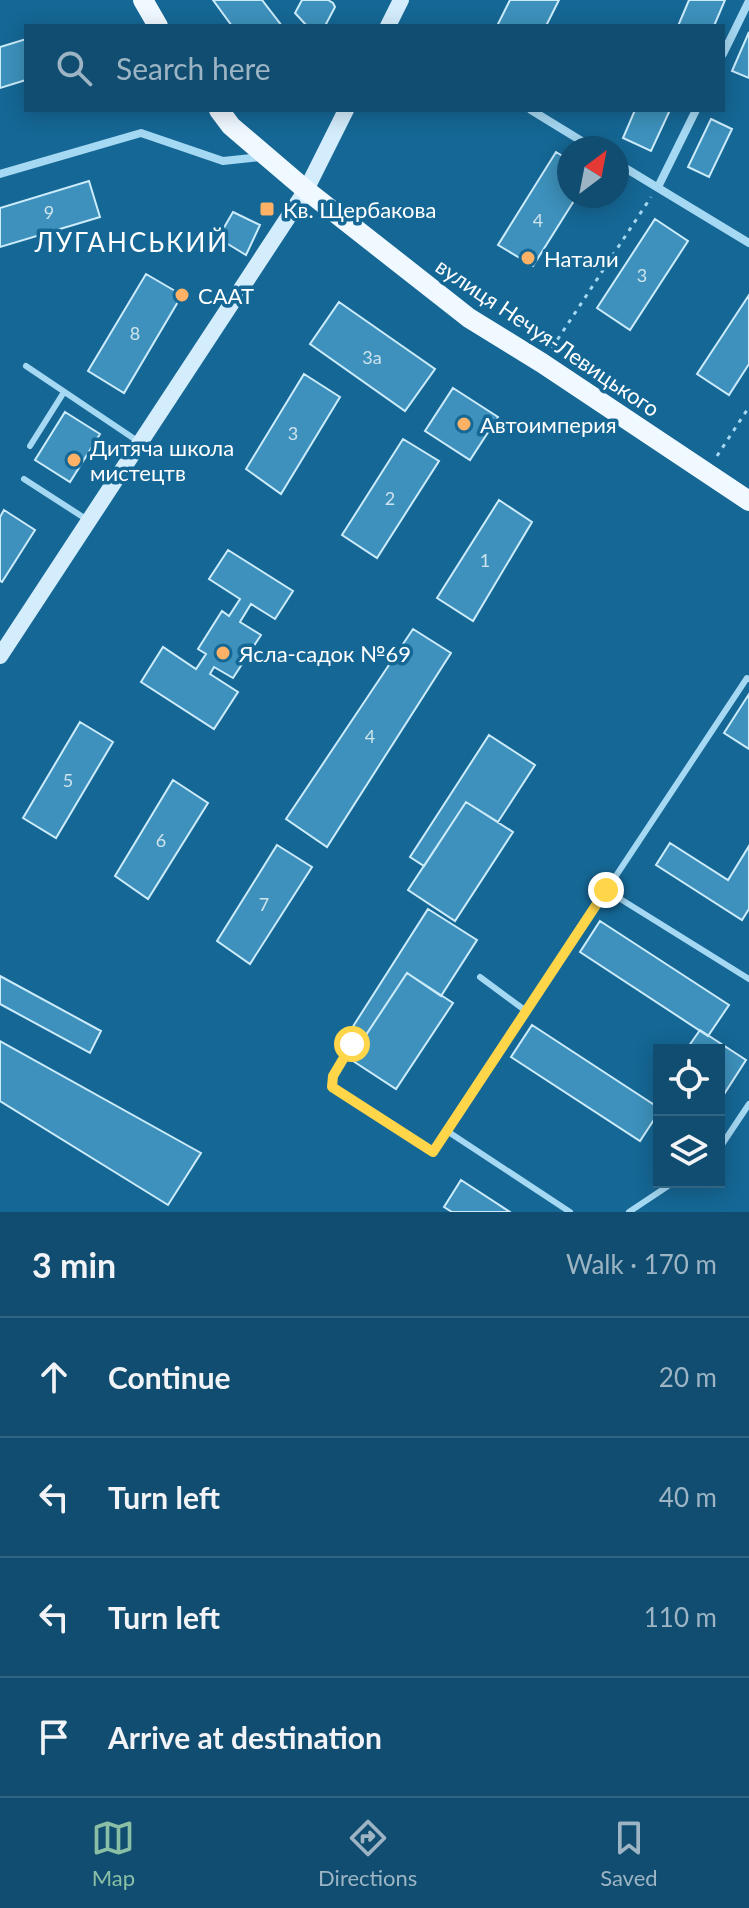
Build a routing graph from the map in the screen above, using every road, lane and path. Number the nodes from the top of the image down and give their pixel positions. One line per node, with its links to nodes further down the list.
1 (143, 0): 4 (main road)
2 (401, 0): 5 (street)
3 (749, 1): 6 (street)
4 (157, 24)
5 (390, 24)
6 (725, 50)
7 (220, 112): 12 (main road, вулиця Нечуя-Левицького)
8 (345, 112): 16 (street)
9 (534, 112): 11 (street)
10 (695, 112): 15 (street)
11 (573, 136)
12 (267, 156): 14 (street); 16 (main road, вулиця Нечуя-Левицького)
13 (629, 170): 15 (street)
14 (0, 174)
15 (658, 187): 17 (street); 18 (path)
16 (306, 190): 18 (main road, вулиця Нечуя-Левицького); 22 (street)
17 (749, 243)
18 (542, 363): 24 (main road, вулиця Нечуя-Левицького)
19 (26, 366): 20 (lane)
20 (64, 392): 22 (lane); 23 (lane)
21 (749, 407): 24 (path)
22 (140, 443): 27 (street)
23 (30, 446)
24 (706, 473): 26 (main road, вулиця Нечуя-Левицького)
25 (24, 479): 27 (lane)
26 (749, 501)
27 (89, 520): 28 (street)
28 (0, 656)
29 (749, 679): 30 (lane)
30 (606, 890): 32 (lane); 33 (lane)
31 (480, 977): 33 (lane)
32 (749, 979)
33 (526, 1011): 36 (lane)
34 (352, 1044): 36 (lane)
35 (749, 1104): 37 (lane)
36 (447, 1131): 39 (lane)
37 (725, 1140)
38 (665, 1188): 40 (lane)
39 (570, 1212)
40 (629, 1212)

